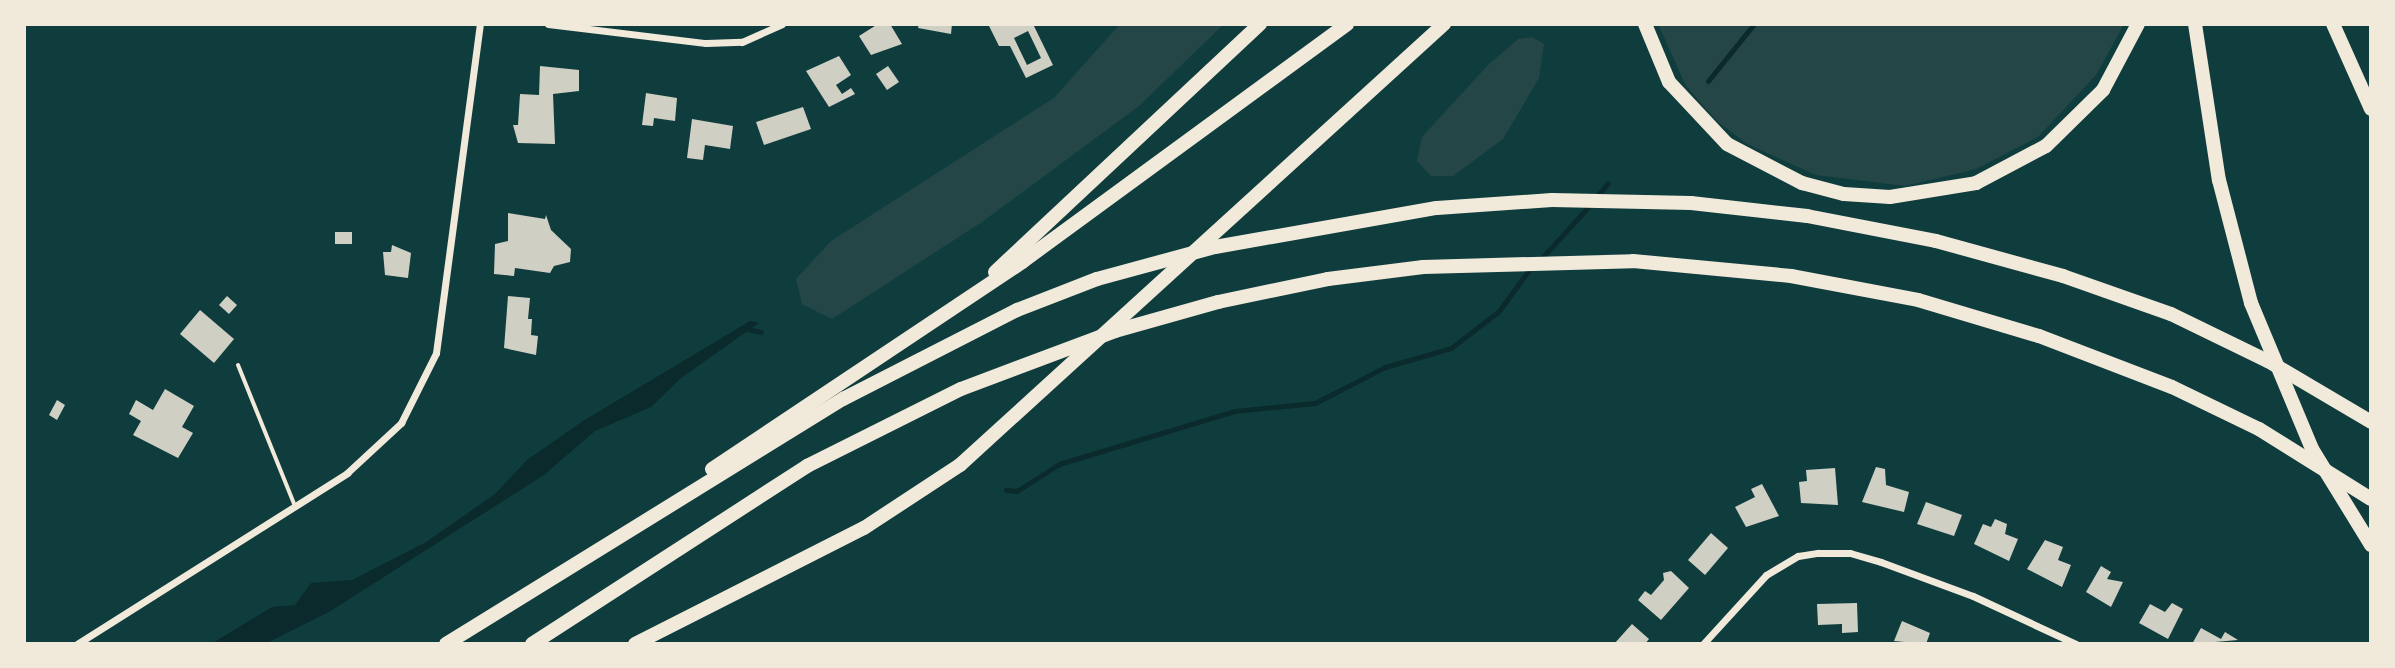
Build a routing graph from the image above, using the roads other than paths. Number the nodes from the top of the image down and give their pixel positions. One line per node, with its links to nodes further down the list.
1 (480, 24): 16 (street)
2 (548, 24): 3 (street)
3 (782, 24)
4 (1260, 24): 12 (highway)
5 (1347, 24): 12 (highway)
6 (1444, 24): 22 (highway)
7 (1645, 24): 8 (highway)
8 (2138, 24)
9 (2195, 24): 17 (highway)
10 (2333, 24): 11 (highway)
11 (2371, 109)
12 (957, 307): 18 (highway)
13 (238, 365): 16 (lane)
14 (2371, 422): 18 (highway)
15 (2371, 499): 21 (highway)
16 (295, 506): 19 (street)
17 (2371, 545)
18 (475, 626): 20 (highway)
19 (77, 644)
20 (446, 644)
21 (532, 644)
22 (635, 644)
23 (1703, 644): 24 (street)
24 (2076, 644)

